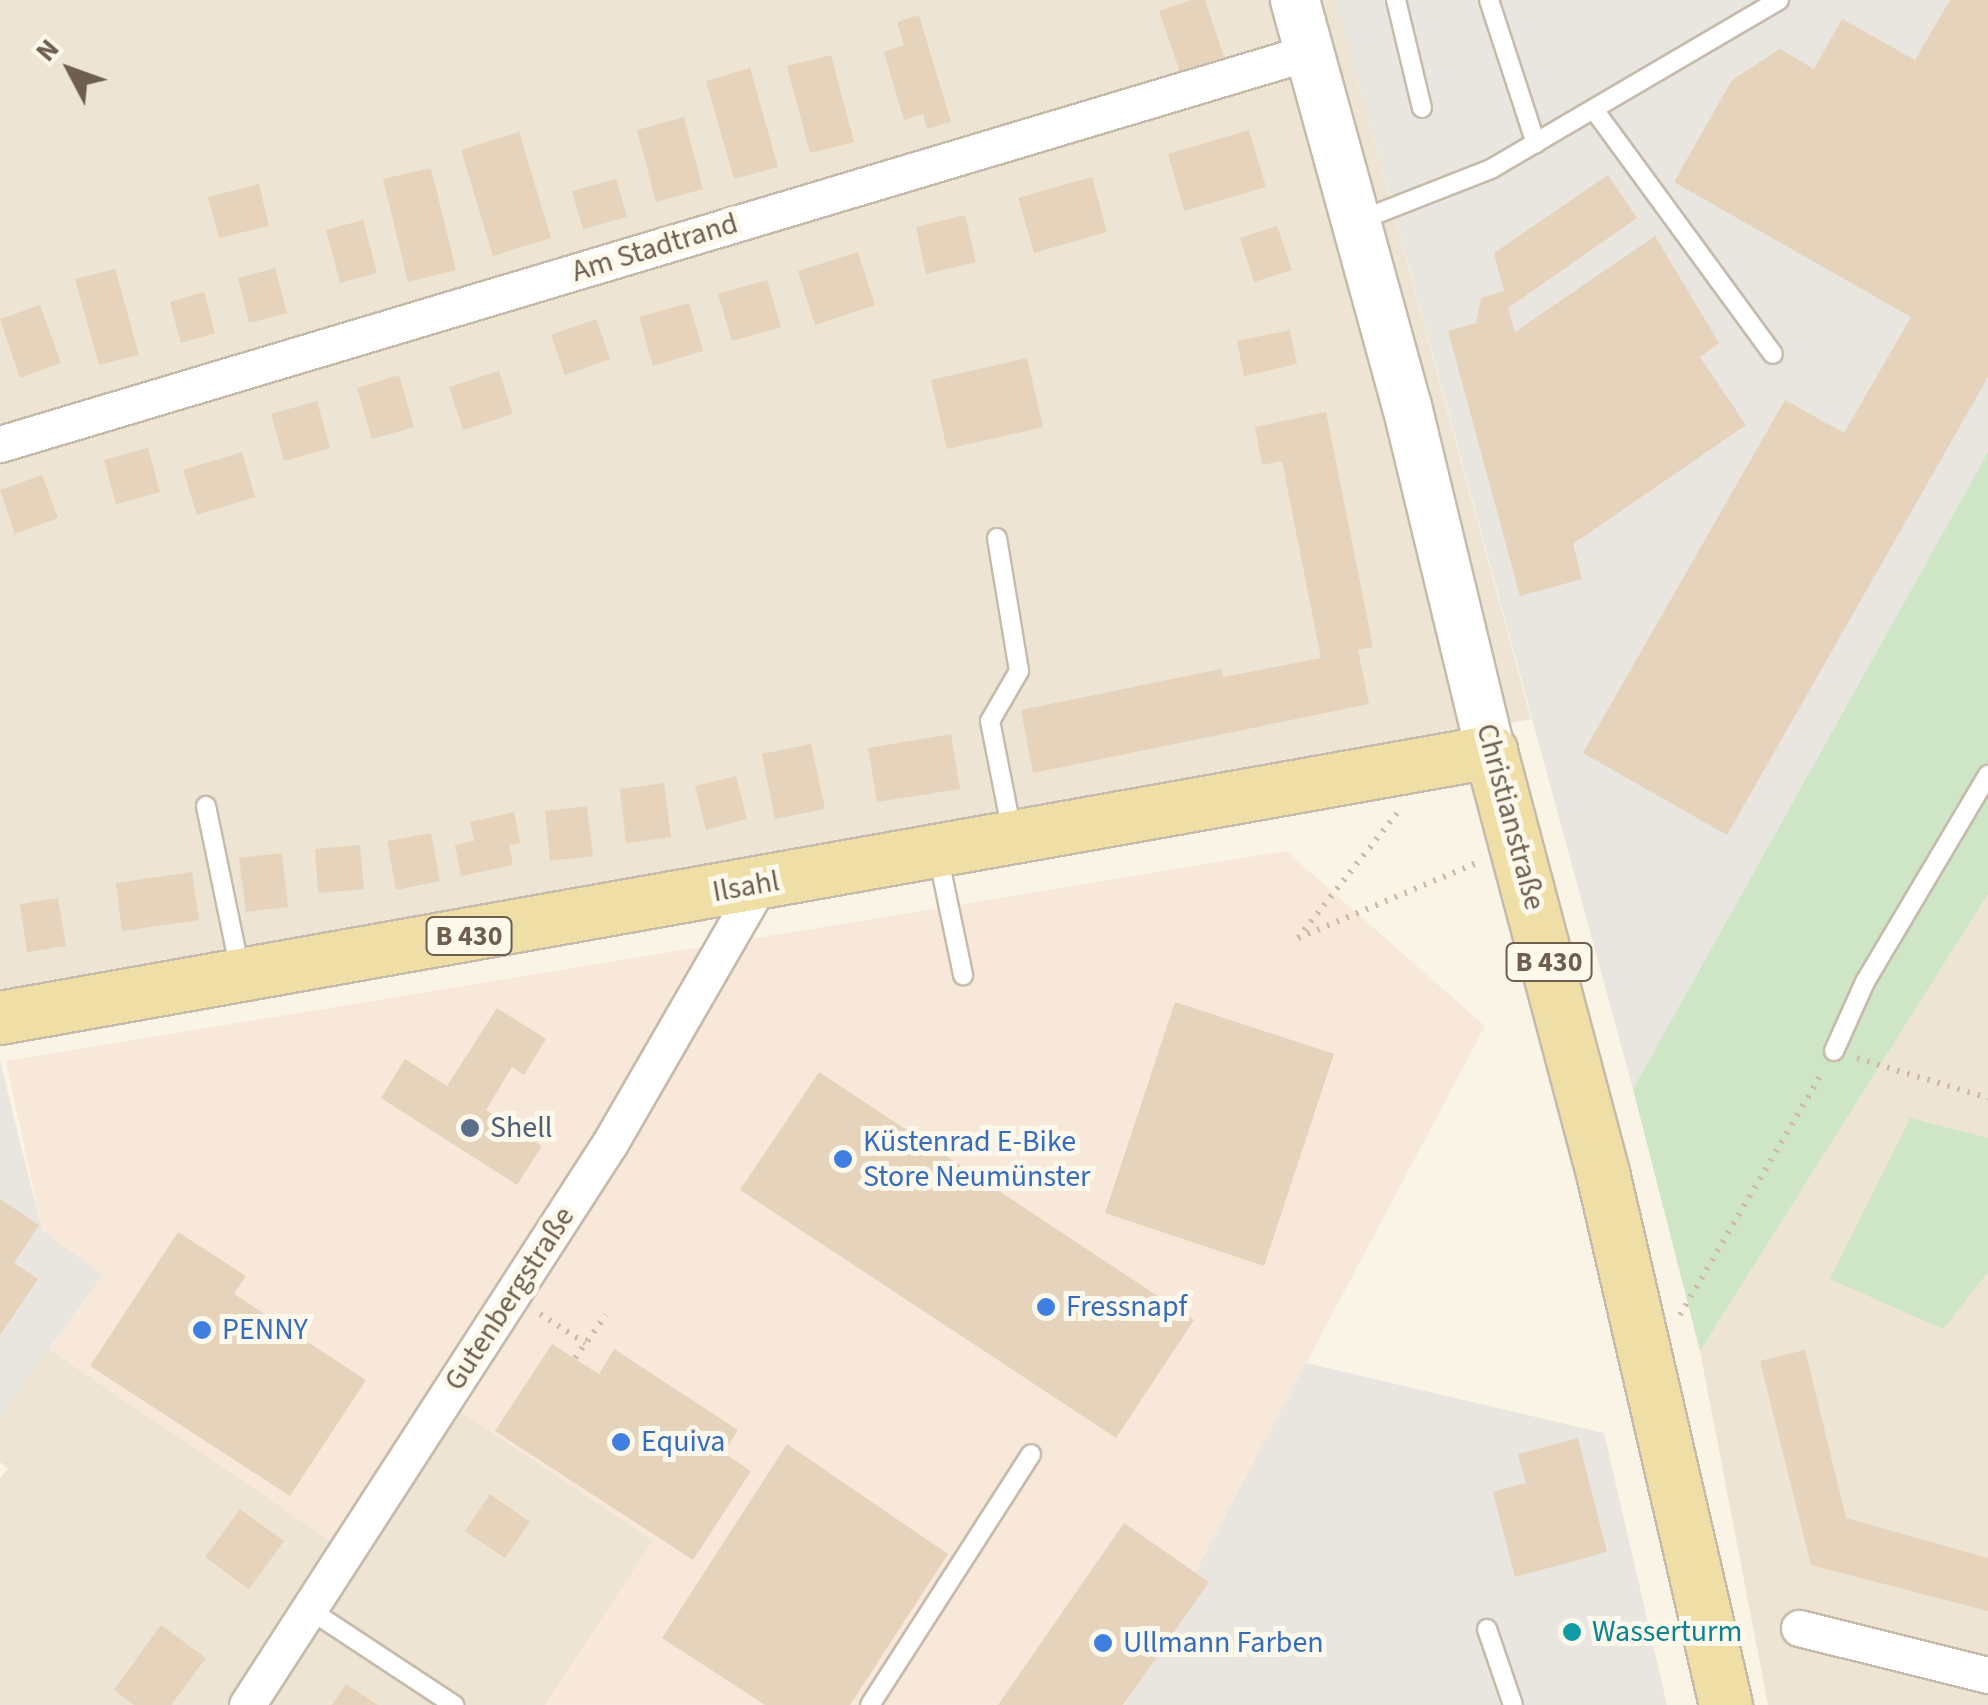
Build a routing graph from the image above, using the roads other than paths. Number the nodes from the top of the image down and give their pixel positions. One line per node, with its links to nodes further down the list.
1 (1295, 0): 5 (main road, Christianstraße)
2 (1396, 0): 6 (lane)
3 (1488, 0): 8 (lane)
4 (1780, 0): 7 (lane)
5 (1310, 52): 9 (main road, Christianstraße); 11 (street, Am Stadtrand)
6 (1422, 108)
7 (1595, 112): 8 (lane); 10 (lane)
8 (1536, 144): 9 (lane)
9 (1358, 222): 13 (main road, Christianstraße)
10 (1773, 354)
11 (0, 444)
12 (997, 538): 16 (lane)
13 (1491, 752): 16 (main road, Ilsahl / B 430); 32 (main road, Christianstraße / B 430)
14 (1988, 775): 22 (lane)
15 (206, 806): 20 (lane)
16 (1014, 842): 17 (main road, Ilsahl / B 430)
17 (938, 854): 18 (main road, Ilsahl / B 430); 19 (lane)
18 (759, 885): 20 (main road, Ilsahl / B 430); 24 (street, Gutenbergstraße)
19 (963, 975)
20 (242, 976): 21 (main road, Ilsahl / B 430)
21 (0, 1018)
22 (1834, 1051)
23 (1031, 1454): 30 (lane)
24 (310, 1610): 28 (street, Gutenbergstraße); 29 (lane)
25 (1800, 1628): 27 (street)
26 (1487, 1629): 31 (lane)
27 (1988, 1675)
28 (247, 1705)
29 (454, 1705)
30 (870, 1705)
31 (1512, 1705)
32 (1726, 1705)

